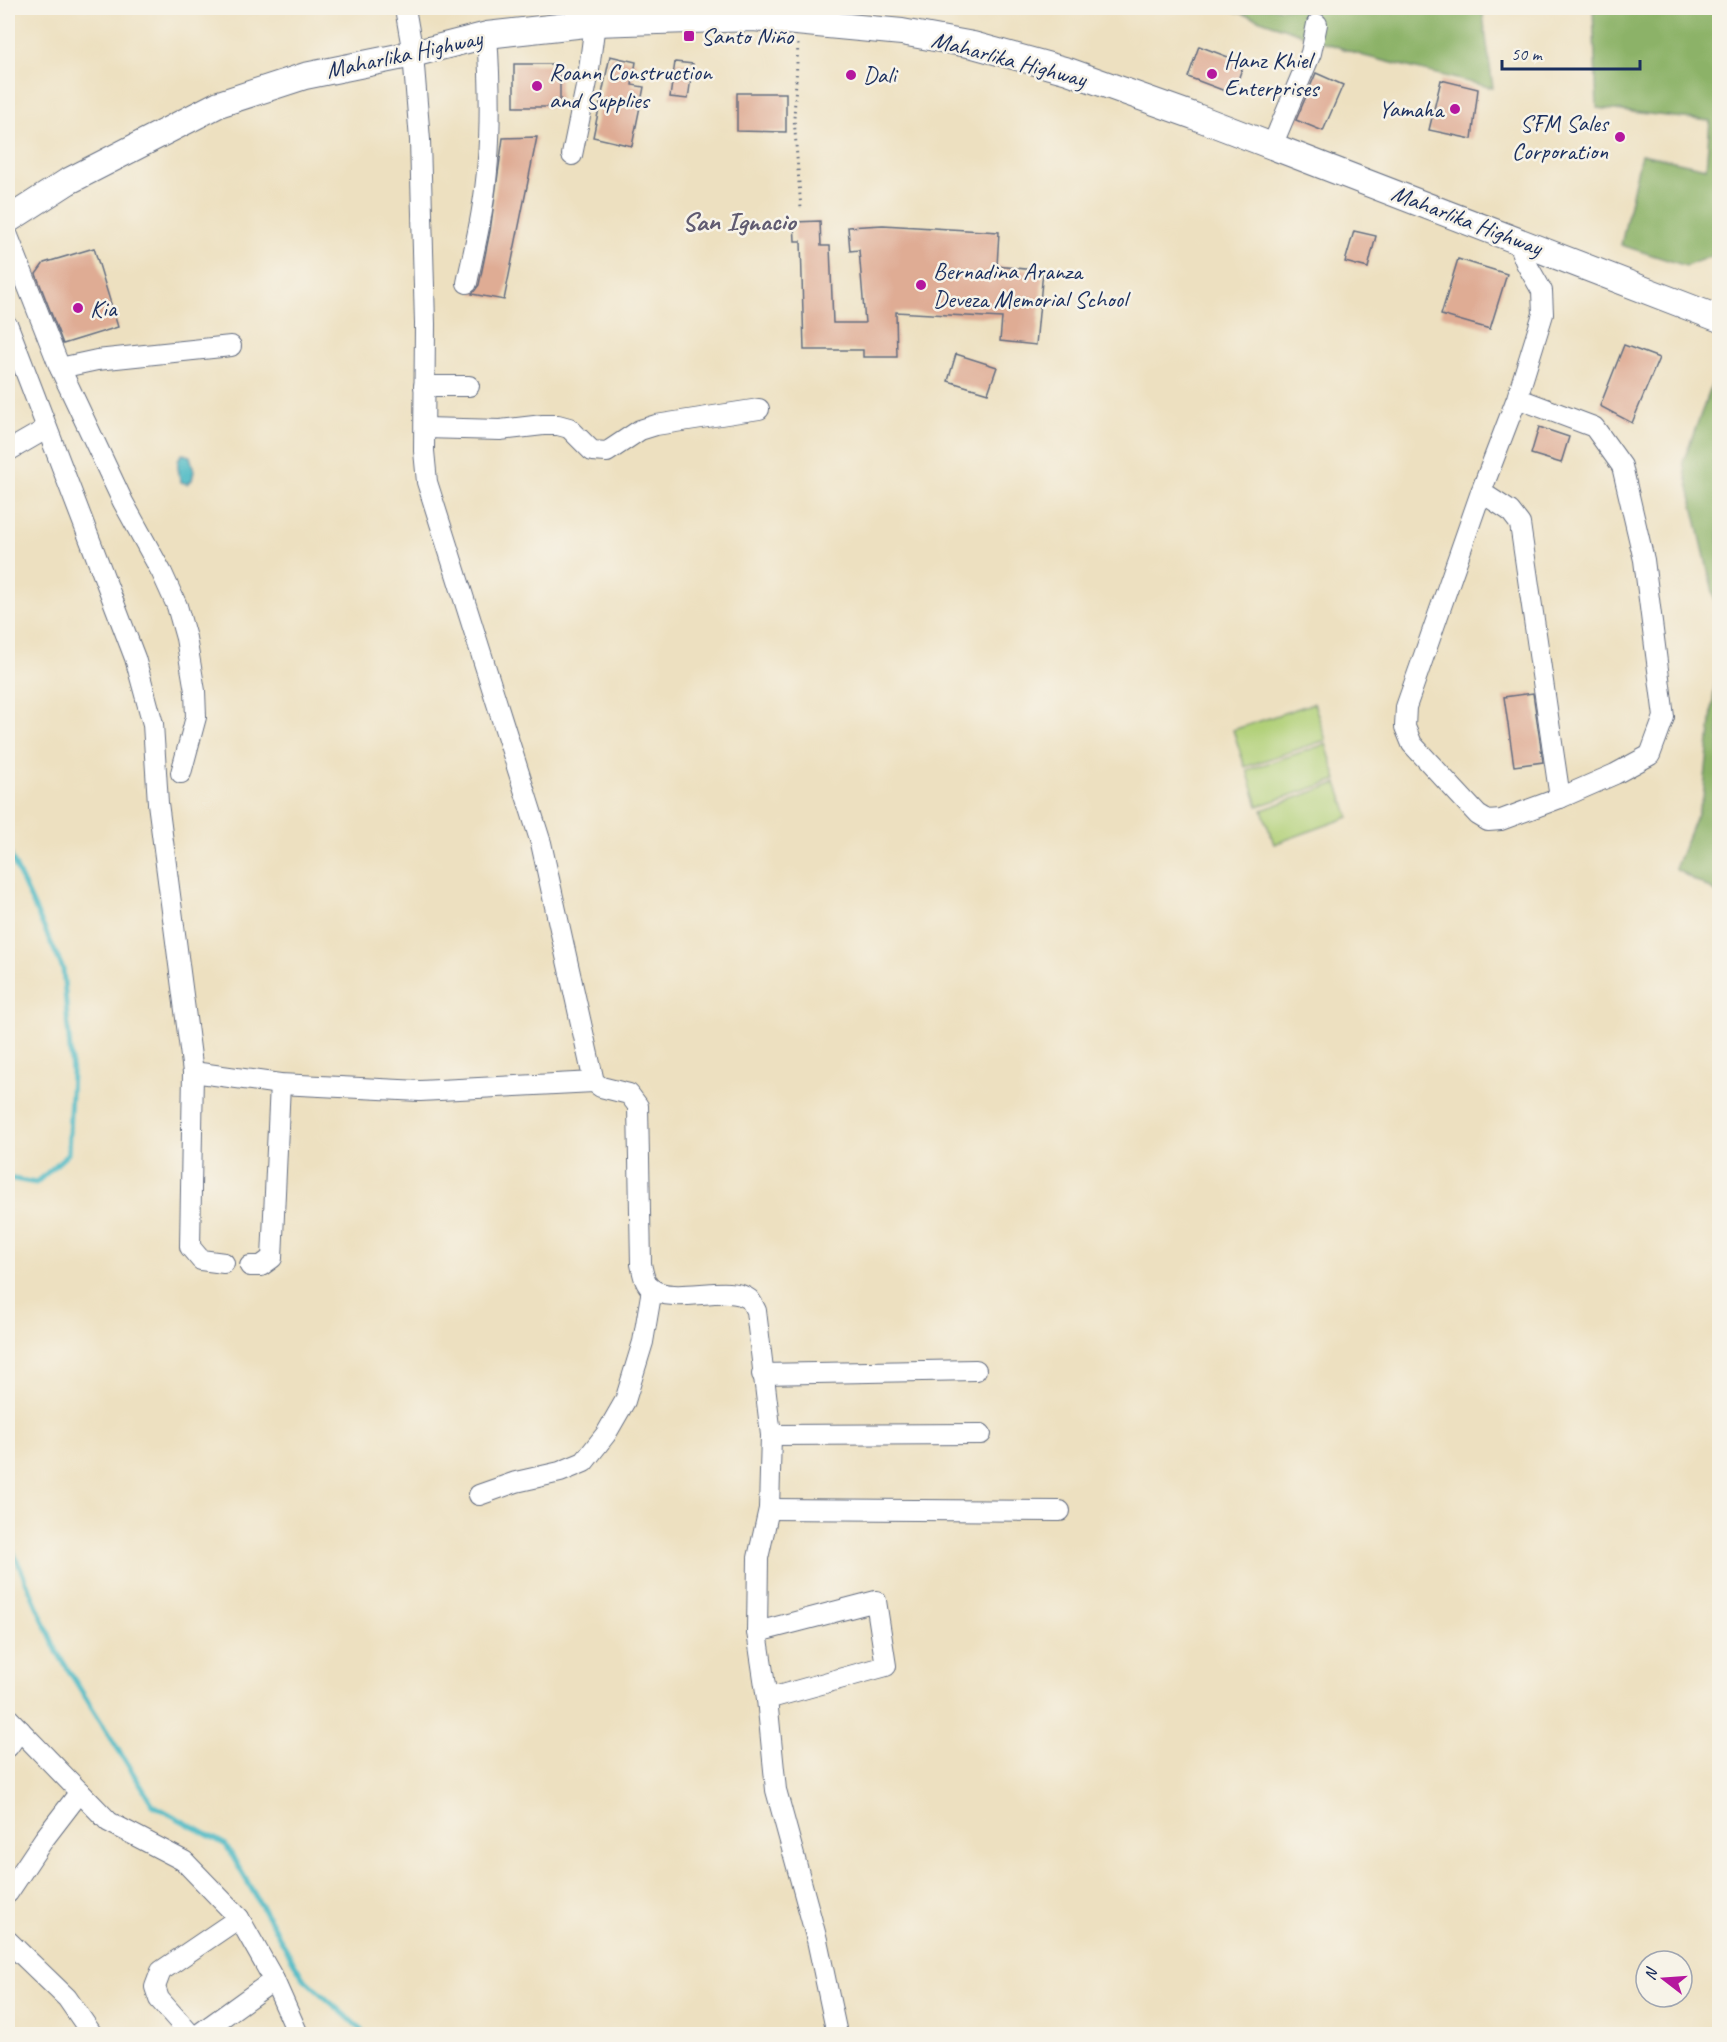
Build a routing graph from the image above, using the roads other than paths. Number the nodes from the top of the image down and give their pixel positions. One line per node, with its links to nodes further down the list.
1 (405, 8): 6 (street)
2 (802, 14): 3 (main road, Maharlika Highway); 7 (main road, Maharlika Highway)
3 (595, 23): 5 (main road, Maharlika Highway); 8 (street)
4 (1317, 24): 7 (street)
5 (487, 35): 6 (main road, Maharlika Highway); 12 (street)
6 (413, 54): 9 (main road, Maharlika Highway); 17 (street)
7 (1272, 146): 11 (main road, Maharlika Highway)
8 (572, 155)
9 (8, 220)
10 (8, 236): 16 (street)
11 (1516, 239): 13 (main road, Maharlika Highway); 19 (street)
12 (467, 283)
13 (1712, 310)
14 (8, 326): 22 (street)
15 (231, 346): 16 (street)
16 (60, 368): 25 (street)
17 (424, 386): 18 (street); 21 (street)
18 (469, 386)
19 (1517, 398): 24 (street); 26 (street)
20 (759, 409): 21 (street)
21 (424, 428): 28 (street)
22 (46, 429): 23 (street); 27 (street)
23 (8, 451)
24 (1481, 492): 26 (street); 26 (street)
25 (180, 773)
26 (1560, 798)
27 (193, 1072): 29 (street); 30 (street)
28 (594, 1082): 29 (street); 32 (street)
29 (280, 1084): 31 (street)
30 (224, 1263)
31 (250, 1266)
32 (652, 1289): 34 (street); 37 (street)
33 (976, 1370): 34 (street)
34 (762, 1374): 36 (street)
35 (981, 1434): 36 (street)
36 (771, 1435): 38 (street)
37 (479, 1495)
38 (769, 1509): 39 (street); 40 (street)
39 (1060, 1510)
40 (757, 1632): 41 (street); 41 (street)
41 (767, 1699): 53 (street)
42 (14, 1724): 43 (street); 44 (street)
43 (8, 1747)
44 (80, 1792): 45 (street); 46 (street)
45 (8, 1893)
46 (239, 1918): 48 (street); 50 (street)
47 (8, 1941): 49 (street)
48 (274, 1980): 51 (street); 52 (street)
49 (92, 2034)
50 (190, 2034)
51 (199, 2034)
52 (298, 2034)
53 (837, 2034)

